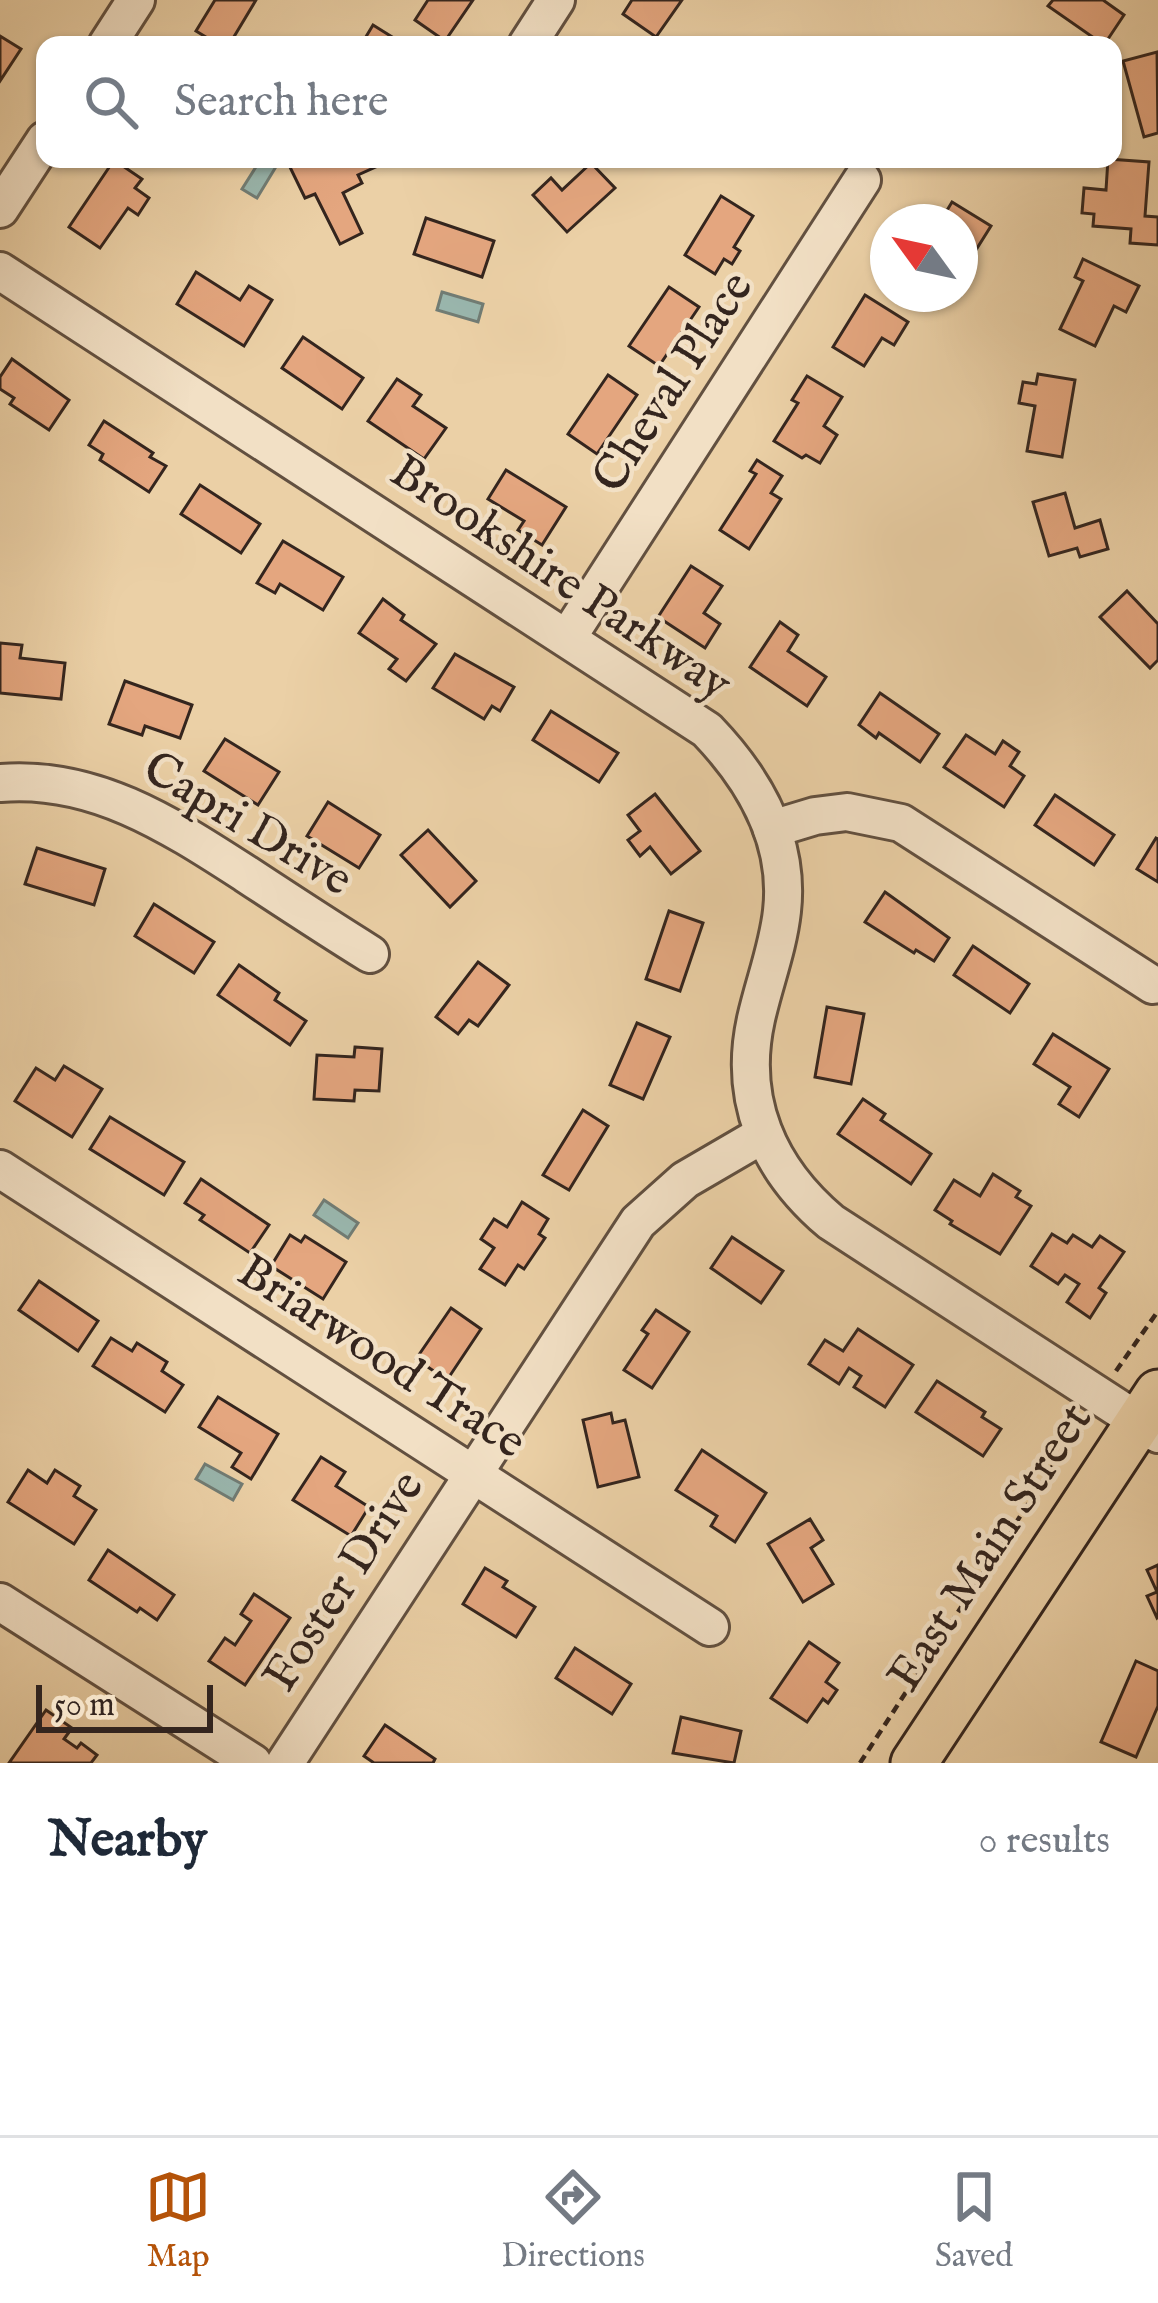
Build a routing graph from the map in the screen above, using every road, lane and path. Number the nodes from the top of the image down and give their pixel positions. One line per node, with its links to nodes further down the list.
1 (136, 0): 3 (street)
2 (556, 0): 4 (street)
3 (112, 36)
4 (533, 36)
5 (36, 154): 7 (street)
6 (862, 181): 9 (street, Cheval Place)
7 (0, 209)
8 (0, 272): 9 (street, Brookshire Parkway)
9 (568, 637): 11 (street, Brookshire Parkway)
10 (0, 783): 12 (street, Capri Drive)
11 (772, 829): 13 (street); 14 (street, Brookshire Parkway)
12 (370, 954)
13 (1154, 985)
14 (764, 1135): 18 (street, Brookshire Parkway); 20 (street, Foster Drive)
15 (0, 1168): 20 (street, Briarwood Trace)
16 (1158, 1311): 17 (path)
17 (1112, 1376)
18 (1152, 1416): 26 (main road, East Main Street)
19 (1083, 1420): 25 (path)
20 (472, 1475): 22 (street, Briarwood Trace); 24 (street, Foster Drive)
21 (0, 1602): 23 (street)
22 (710, 1627)
23 (253, 1763)
24 (284, 1763)
25 (860, 1763)
26 (914, 1763)

